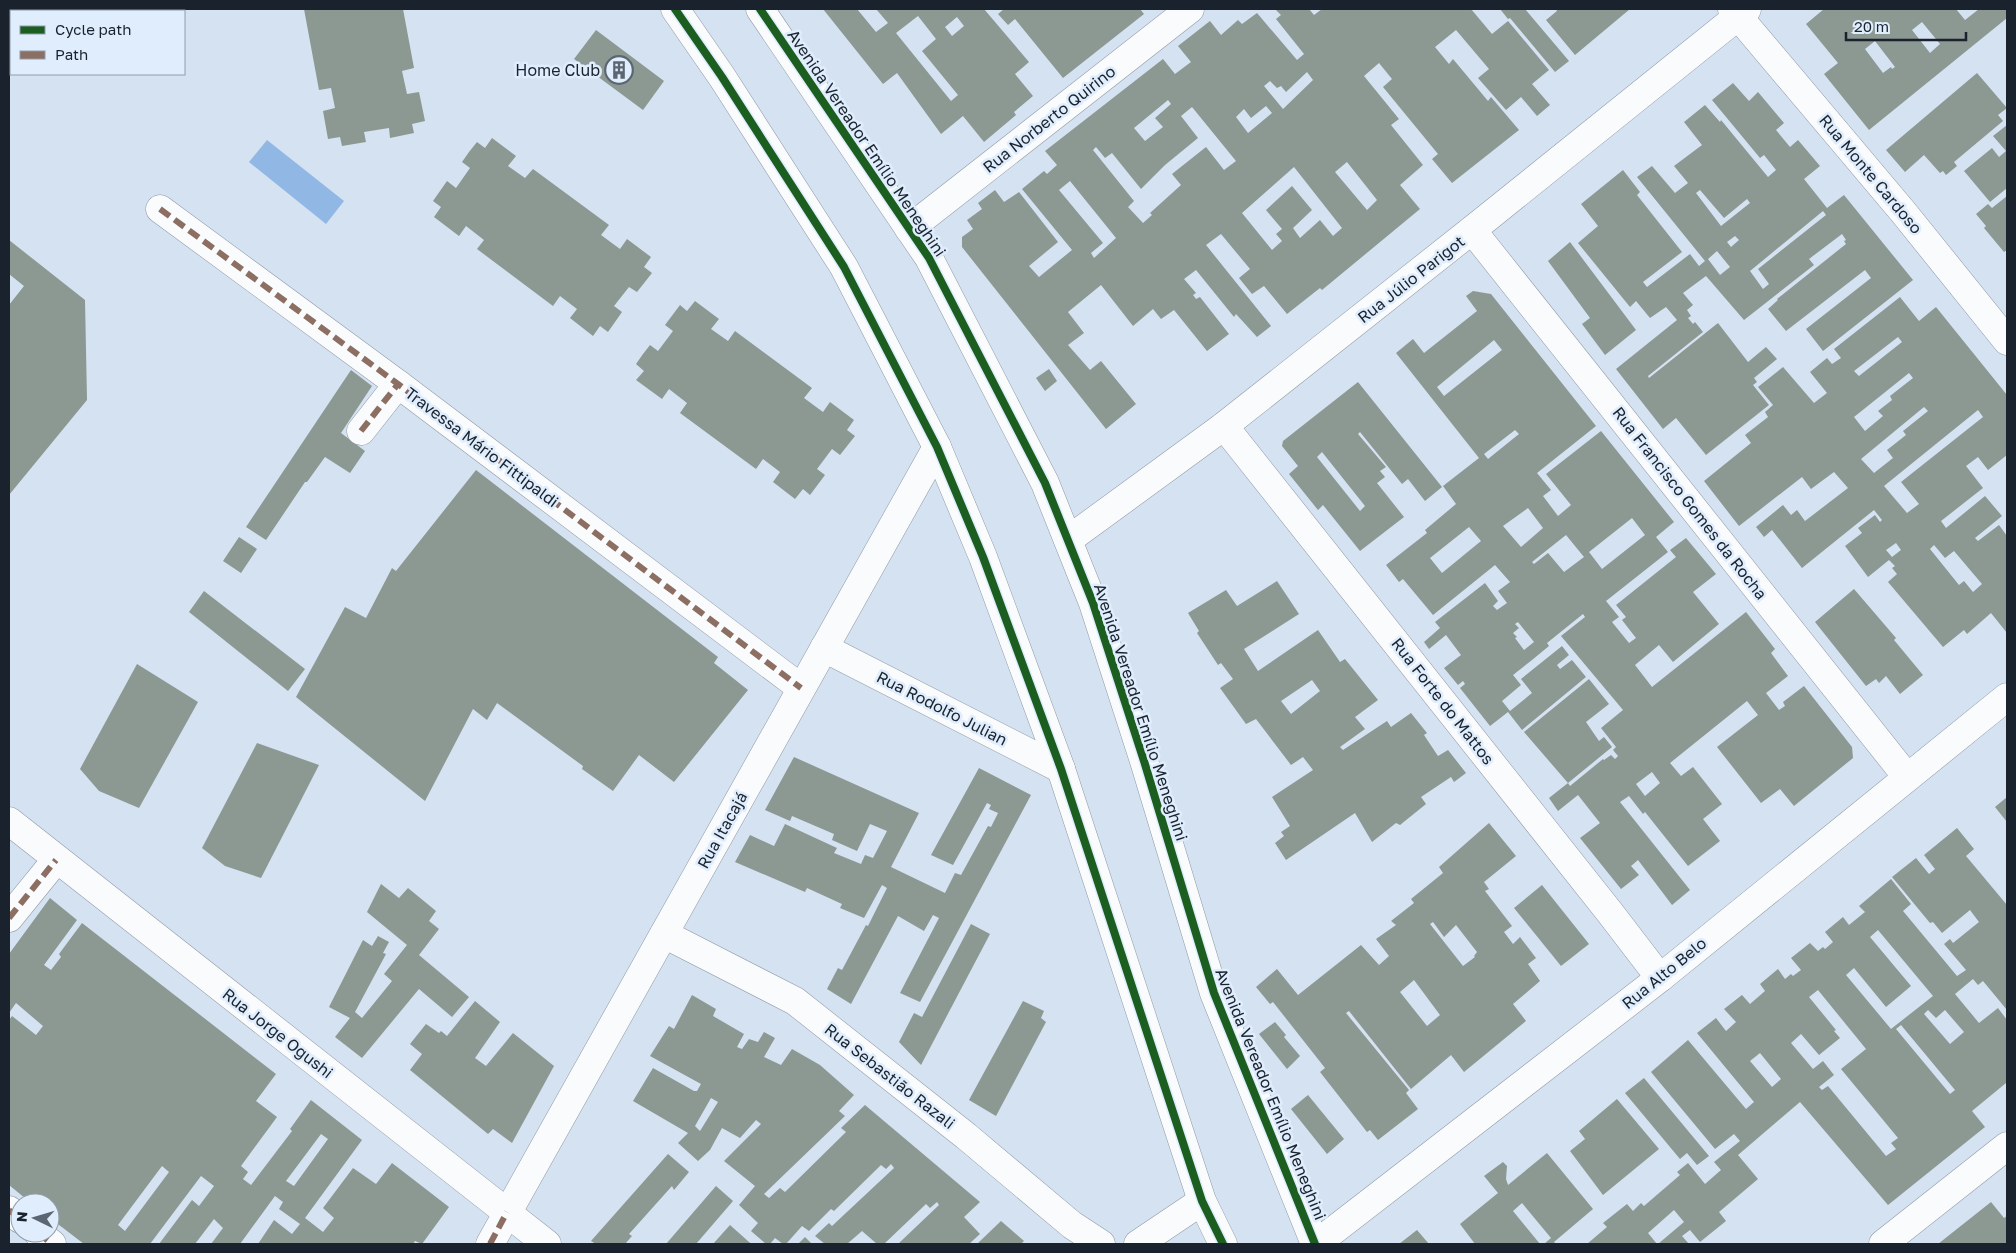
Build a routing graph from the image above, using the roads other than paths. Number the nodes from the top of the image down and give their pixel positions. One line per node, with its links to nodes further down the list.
1 (675, 9): 12 (street)
2 (760, 9): 6 (street, Avenida Vereador Emílio Meneghini)
3 (1190, 9): 6 (street, Rua Norberto Quirino)
4 (1739, 11): 7 (street, Rua Júlio Parigot); 8 (street, Rua Monte Cardoso)
5 (160, 209): 9 (street, Travessa Mário Fittipaldi)
6 (909, 229): 13 (street, Avenida Vereador Emílio Meneghini)
7 (1472, 230): 10 (street, Rua Júlio Parigot); 18 (street, Rua Francisco Gomes da Rocha)
8 (2007, 341)
9 (398, 384): 11 (street); 15 (street, Travessa Mário Fittipaldi)
10 (1224, 426): 13 (street, Rua Júlio Parigot); 23 (street, Rua Forte do Mattos)
11 (361, 431)
12 (937, 447): 14 (street, Rua Itacajá); 17 (street)
13 (1068, 540): 32 (street, Avenida Vereador Emílio Meneghini)
14 (824, 648): 15 (street, Rua Itacajá); 17 (street, Rua Rodolfo Julian)
15 (801, 688): 22 (street, Rua Itacajá)
16 (2007, 697): 18 (street, Rua Alto Belo)
17 (1061, 769): 25 (street)
18 (1907, 777): 23 (street, Rua Alto Belo)
19 (9, 821): 20 (street, Rua Jorge Ogushi)
20 (56, 860): 21 (street); 26 (street, Rua Jorge Ogushi)
21 (9, 918)
22 (664, 934): 26 (street, Rua Itacajá); 29 (street, Rua Sebastião Razali)
23 (1660, 978): 32 (street, Rua Alto Belo)
24 (2007, 1146): 33 (street)
25 (1202, 1200): 30 (street); 31 (street)
26 (507, 1212): 27 (street, Rua Itacajá); 28 (street, Rua Jorge Ogushi)
27 (490, 1244)
28 (547, 1244)
29 (1101, 1244)
30 (1138, 1244)
31 (1223, 1244)
32 (1316, 1244)
33 (1883, 1244)

